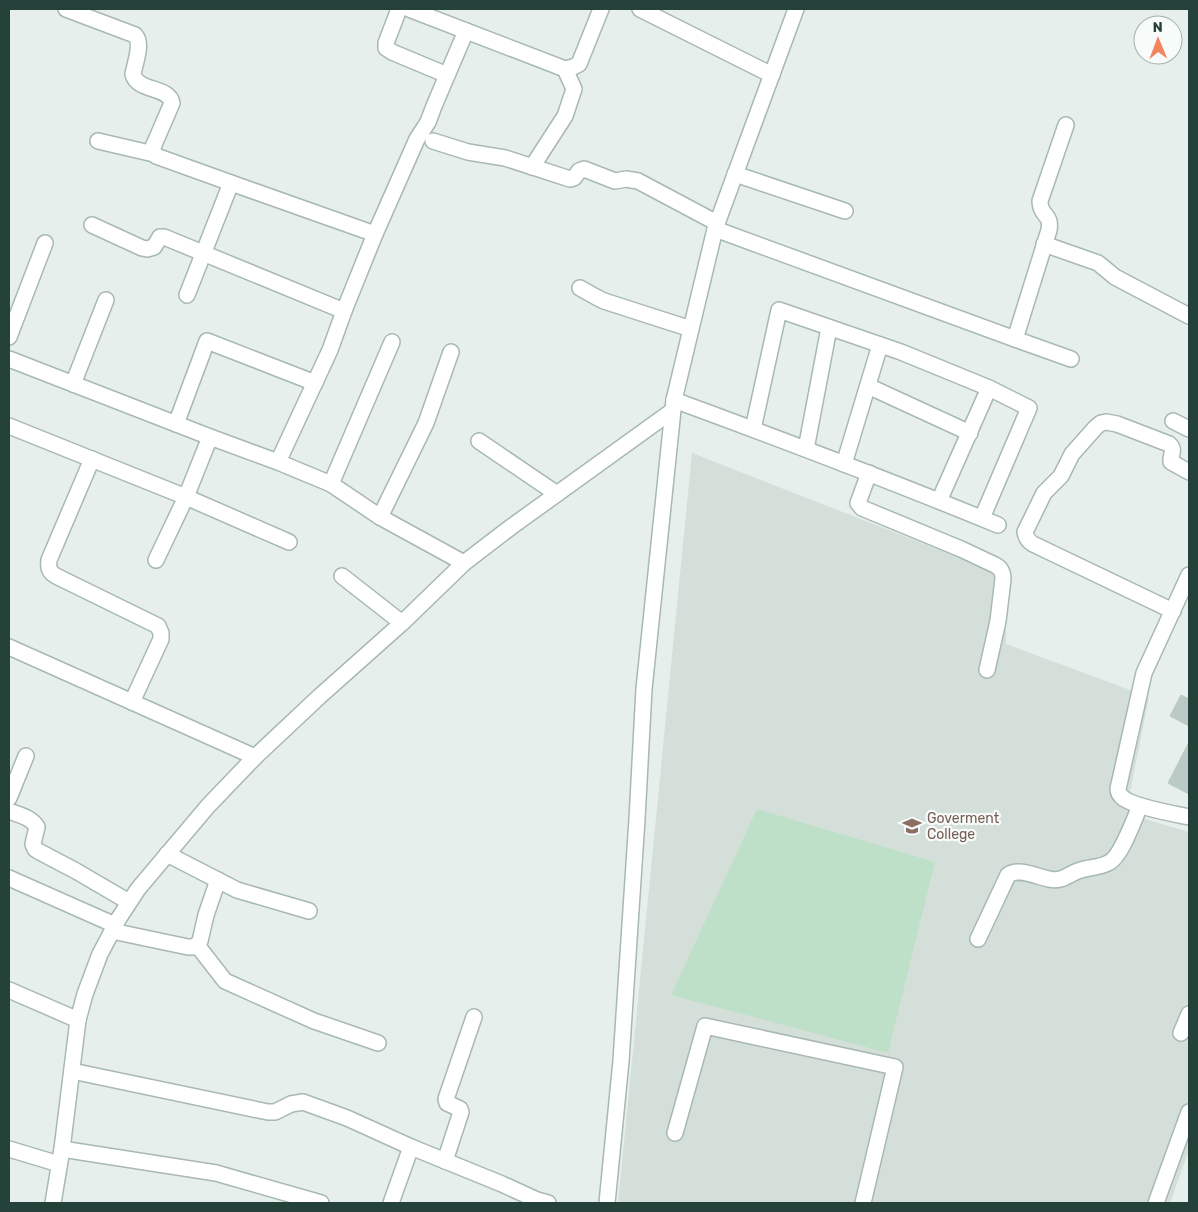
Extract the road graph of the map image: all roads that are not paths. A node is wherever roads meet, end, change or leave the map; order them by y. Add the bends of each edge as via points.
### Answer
1 (66, 9) edge
2 (399, 9) edge
3 (409, 9) edge
4 (601, 9) edge
5 (640, 9) edge
6 (796, 9) edge
7 (466, 31) junction
8 (565, 69) junction
9 (447, 75) junction
10 (772, 75) junction
11 (1066, 125) dead end
12 (98, 141) dead end
13 (433, 141) dead end
14 (154, 154) junction
15 (532, 167) junction
16 (735, 174) junction
17 (232, 183) junction
18 (845, 211) dead end
19 (92, 225) dead end
20 (716, 226) junction
21 (375, 234) junction
22 (45, 243) dead end
23 (1044, 244) junction
24 (203, 254) junction
25 (580, 288) dead end
26 (187, 294) dead end
27 (106, 300) dead end
28 (344, 311) junction
29 (1189, 316) edge
30 (829, 328) junction
31 (691, 329) junction
32 (9, 337) edge
33 (1015, 339) junction
34 (392, 342) dead end
35 (880, 345) junction
36 (451, 352) dead end
37 (9, 359) edge
38 (1072, 359) dead end
39 (315, 383) junction
40 (73, 384) junction
41 (868, 386) junction
42 (989, 388) junction
43 (673, 406) junction
44 (1173, 421) dead end
45 (176, 424) junction
46 (9, 426) edge
47 (753, 429) junction
48 (1189, 429) edge
49 (970, 433) junction
50 (210, 437) junction
51 (479, 441) dead end
52 (806, 449) junction
53 (92, 459) junction
54 (278, 462) junction
55 (844, 464) junction
56 (1189, 472) edge
57 (869, 473) junction
58 (331, 484) junction
59 (557, 494) junction
60 (186, 497) junction
61 (939, 501) junction
62 (380, 517) junction
63 (982, 518) junction
64 (998, 525) dead end
65 (289, 542) dead end
66 (156, 560) dead end
67 (464, 563) junction
68 (1189, 575) edge
69 (342, 576) dead end
70 (1172, 611) junction
71 (402, 623) junction
72 (9, 647) edge
73 (988, 670) dead end
74 (132, 702) junction
75 (26, 756) dead end
76 (255, 757) junction
77 (9, 798) edge
78 (1140, 806) junction
79 (9, 811) edge
80 (1189, 817) edge
81 (167, 854) junction
82 (9, 878) edge
83 (218, 880) junction
84 (129, 902) junction
85 (308, 911) dead end
86 (114, 928) junction
87 (978, 939) dead end
88 (198, 945) junction
89 (9, 990) edge
90 (1189, 1014) edge
91 (474, 1017) dead end
92 (78, 1020) junction
93 (1181, 1033) dead end
94 (378, 1043) dead end
95 (72, 1071) junction
96 (1189, 1112) edge
97 (676, 1133) dead end
98 (411, 1147) junction
99 (9, 1149) edge
100 (60, 1156) junction
101 (445, 1161) junction
102 (292, 1199) edge
103 (53, 1203) edge
104 (321, 1203) edge
105 (391, 1203) edge
106 (548, 1203) edge
107 (607, 1203) edge
108 (863, 1203) edge
109 (1156, 1203) edge

1 - 14 street via 138,37 134,78 172,100
2 - 9 street via 386,48
3 - 7 street
4 - 8 street via 579,64
5 - 10 street
6 - 10 street
7 - 8 street
7 - 9 street
8 - 15 street via 574,89 565,116
9 - 21 street
10 - 16 street
11 - 23 street via 1040,201 1040,209 1050,224
12 - 14 street
13 - 15 street
14 - 17 street
15 - 20 street via 570,179 584,169 615,181 638,181
16 - 18 street
16 - 20 street
17 - 21 street
17 - 24 street
19 - 24 street via 142,248 154,247 160,237
20 - 31 street
20 - 33 street
21 - 28 street
22 - 32 street
23 - 29 street via 1098,264 1115,277
23 - 33 street
24 - 26 street
24 - 28 street
25 - 31 street via 604,301
27 - 40 street
28 - 39 street
30 - 35 street
30 - 47 street via 779,310
30 - 52 street
31 - 43 street
33 - 38 street
34 - 58 street
35 - 41 street
35 - 42 street
36 - 62 street via 426,422
37 - 40 street
39 - 45 street via 207,341
39 - 54 street
40 - 45 street
41 - 49 street
41 - 55 street
42 - 49 street
42 - 63 street via 1029,408
43 - 47 street
43 - 59 street
43 - 107 street via 644,688 621,1061
44 - 48 street
45 - 50 street
46 - 53 street
47 - 52 street
49 - 61 street
50 - 54 street
50 - 60 street
51 - 59 street
52 - 55 street
53 - 60 street
53 - 74 street via 49,560 49,569 56,576 158,626 161,639
54 - 58 street
55 - 57 street
56 - 70 street via 1171,462 1173,451 1169,444 1112,422 1101,423 1072,454 1061,476 1044,493 1025,532 1032,544
57 - 61 street
57 - 73 street via 858,503 862,508 961,549 999,567 1003,573
58 - 62 street
59 - 67 street
60 - 65 street
60 - 66 street
61 - 63 street
62 - 67 street
63 - 64 street
67 - 71 street
68 - 70 street
69 - 71 street
70 - 78 street via 1144,673 1119,784 1122,798
71 - 76 street
72 - 74 street
74 - 76 street
75 - 77 street
76 - 81 street
78 - 80 street
78 - 87 street via 1120,851 1106,865 1052,880 1016,872 1008,875
79 - 84 street via 35,823 35,849
81 - 83 street
81 - 84 street
82 - 86 street
83 - 85 street via 237,890
83 - 88 street
84 - 86 street
86 - 88 street via 188,947
86 - 92 street via 100,954
88 - 94 street via 225,981 314,1021
89 - 92 street
90 - 93 street
91 - 101 street via 446,1099 461,1112
92 - 95 street
95 - 98 street via 268,1112 303,1102
95 - 100 street
96 - 109 street
97 - 108 street via 705,1026 895,1067
98 - 101 street
98 - 105 street
99 - 100 street
100 - 102 street via 216,1174
100 - 103 street
101 - 106 street
102 - 104 street

